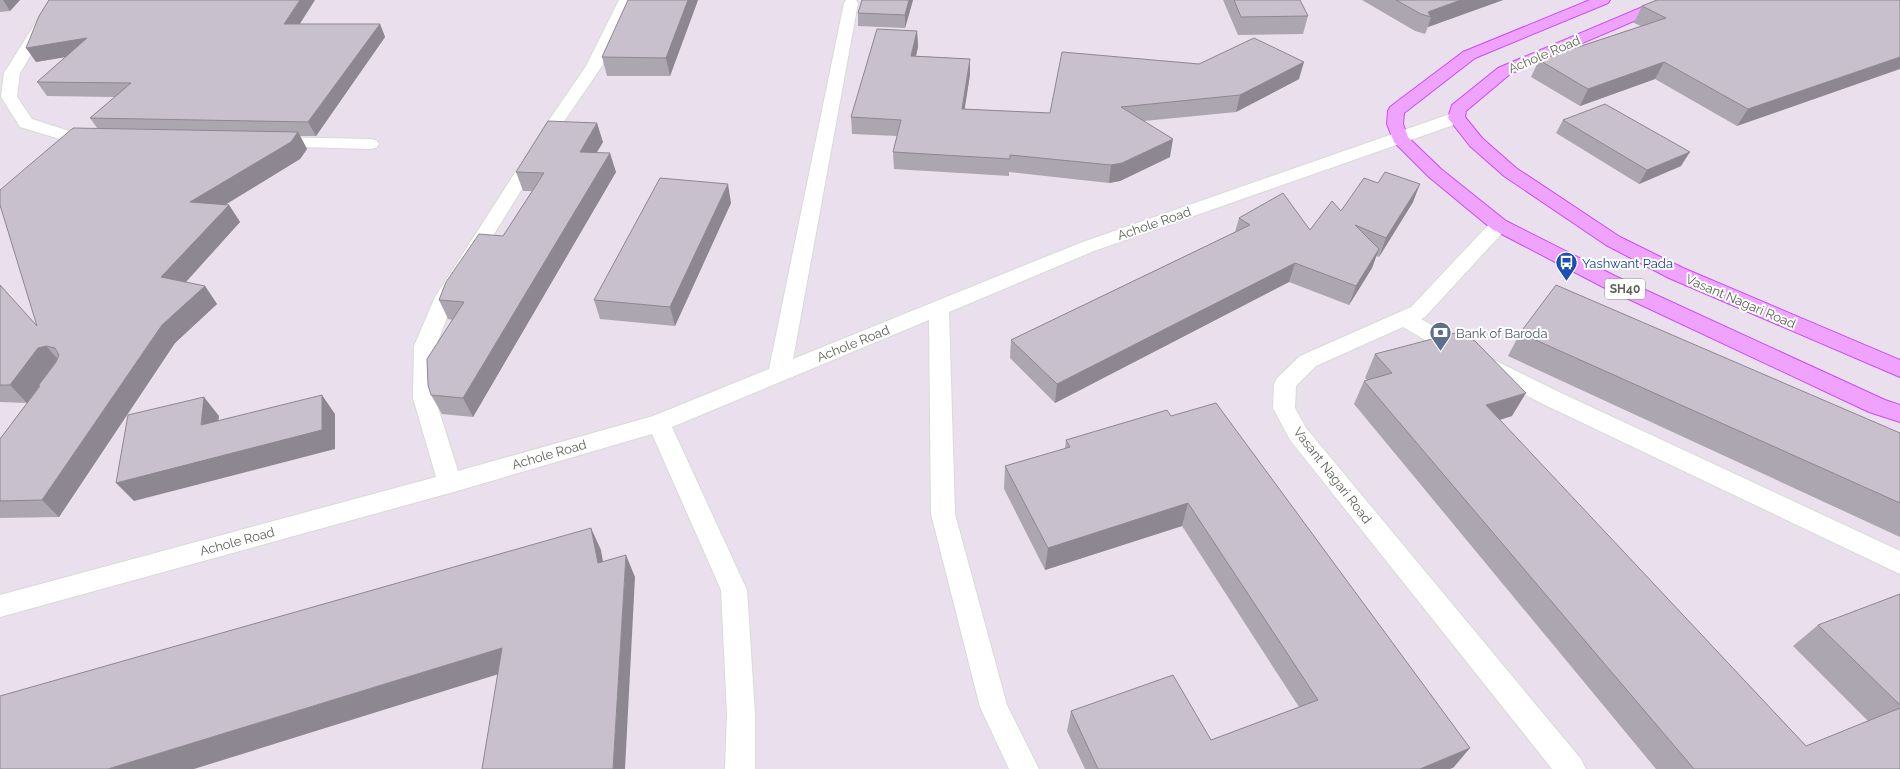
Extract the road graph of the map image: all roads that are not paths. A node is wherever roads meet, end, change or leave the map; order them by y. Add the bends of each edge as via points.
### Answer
1 (57, 0) edge
2 (626, 0) edge
3 (1603, 0) edge
4 (1671, 0) edge
5 (851, 3) dead end
6 (1456, 118) junction
7 (1400, 138) junction
8 (112, 139) edge
9 (260, 142) edge
10 (370, 144) dead end
11 (1499, 225) junction
12 (939, 307) junction
13 (1404, 318) junction
14 (1900, 369) edge
15 (779, 374) junction
16 (1900, 414) edge
17 (659, 423) junction
18 (450, 483) junction
19 (1900, 563) edge
20 (0, 606) edge
21 (740, 769) edge
22 (1024, 769) edge
23 (1571, 769) edge

1 - 8 street via 12,73 9,97 26,123 73,138
2 - 18 street via 594,66 553,126 446,297 426,346 424,398
3 - 7 main road via 1469,55 1396,111 1395,124
4 - 6 main road, Achole Road via 1504,71 1458,109
5 - 15 street
6 - 7 street, Achole Road
6 - 14 main road, Vasant Nagari Road via 1476,142 1510,172 1613,241 1676,273
7 - 11 main road, SH40 via 1435,173
7 - 12 street, Achole Road via 1087,247
9 - 10 street
11 - 13 street, Vasant Nagari Road via 1418,312
11 - 16 main road, SH40 via 1610,282 1877,406
12 - 15 street, Achole Road
12 - 22 street via 943,514 994,707
13 - 19 street via 1472,358 1544,395
13 - 23 street, Vasant Nagari Road via 1308,361 1285,384 1284,408 1298,434
15 - 17 street, Achole Road
17 - 18 street, Achole Road
17 - 21 street via 734,590 741,714
18 - 20 street, Achole Road

